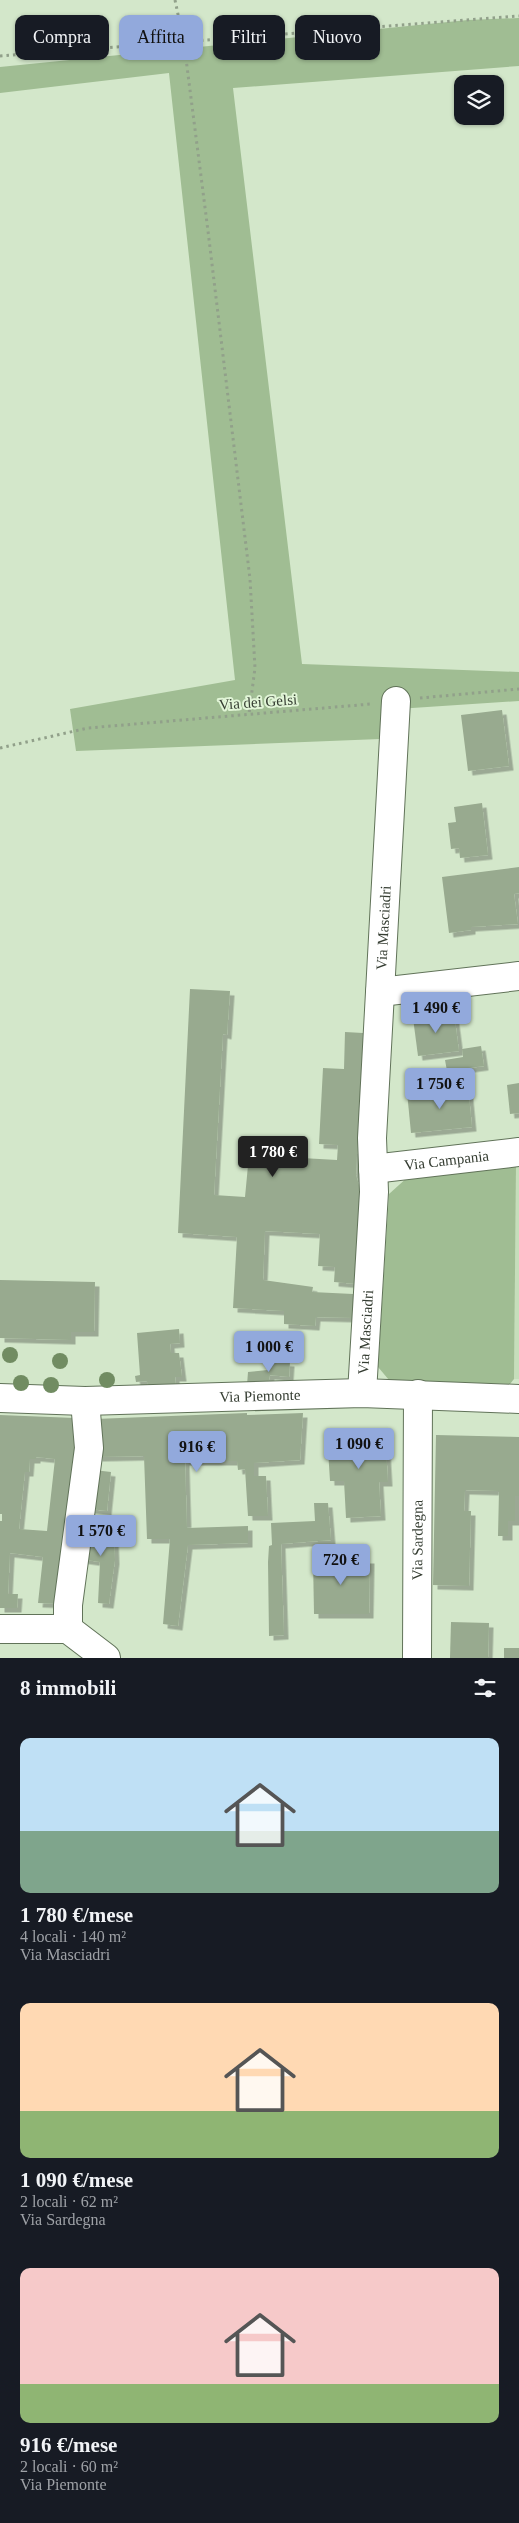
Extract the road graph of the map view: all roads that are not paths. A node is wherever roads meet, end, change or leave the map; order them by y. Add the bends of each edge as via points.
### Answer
1 (396, 701) road end
2 (519, 976) edge
3 (380, 992) junction
4 (519, 1152) edge
5 (373, 1169) junction
6 (362, 1393) junction
7 (418, 1394) junction
8 (0, 1398) edge
9 (519, 1398) edge
10 (85, 1401) junction
11 (68, 1628) junction
12 (0, 1629) edge
13 (106, 1658) edge
14 (418, 1658) edge

1 - 3 street, Via Masciadri
2 - 3 street
3 - 5 street, Via Masciadri
4 - 5 street, Via Campania
5 - 6 street, Via Masciadri
6 - 7 street, Via Piemonte
6 - 10 street, Via Piemonte
7 - 9 street, Via Piemonte
7 - 14 street, Via Sardegna
8 - 10 street, Via Piemonte
10 - 11 street via 89,1448 68,1605
11 - 12 street
11 - 13 street

